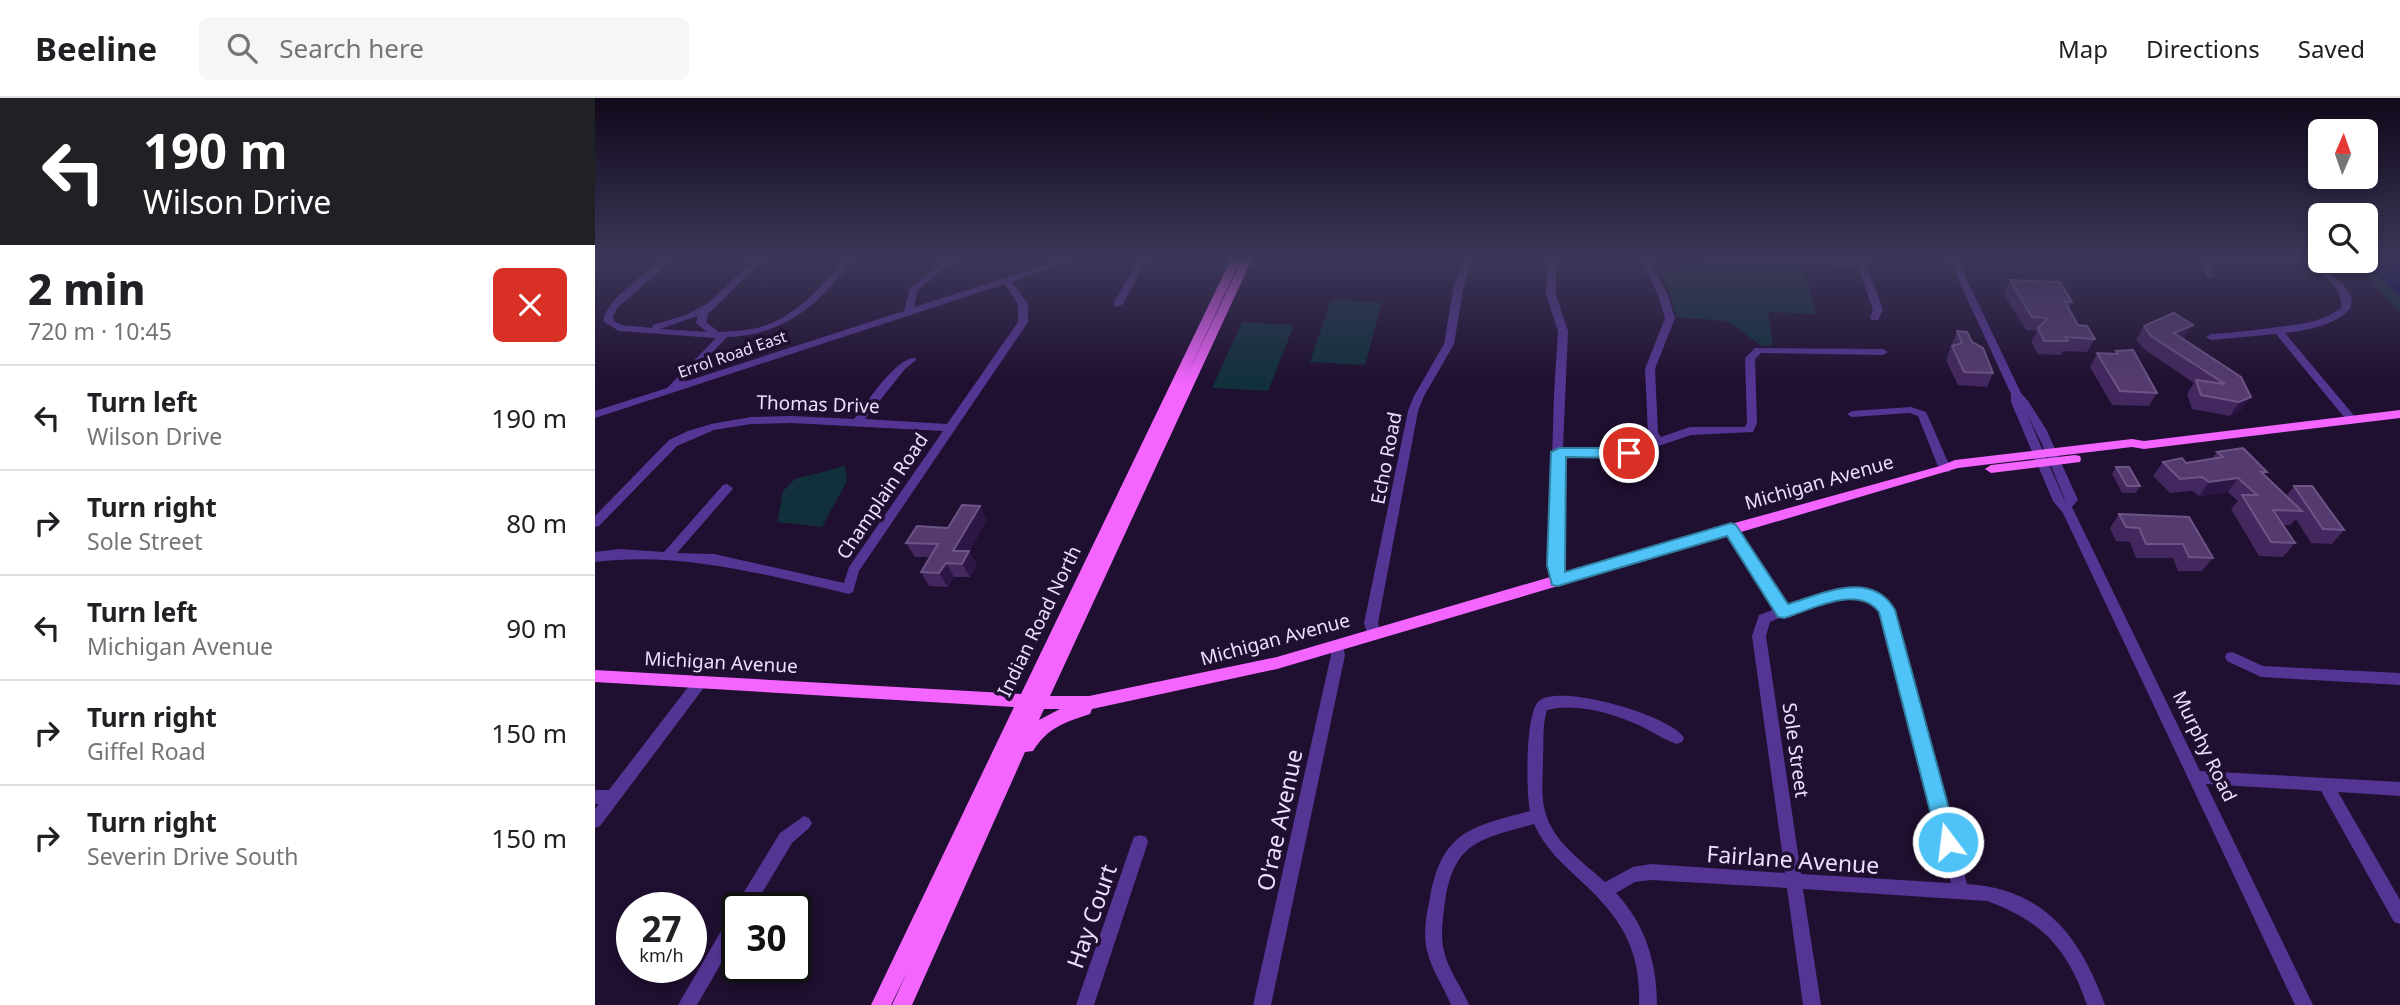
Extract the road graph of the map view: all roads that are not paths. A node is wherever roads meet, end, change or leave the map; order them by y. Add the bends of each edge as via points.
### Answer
1 (620, 299) edge
2 (715, 299) edge
3 (809, 299) edge
4 (911, 299) edge
5 (944, 299) edge
6 (1020, 299) edge
7 (1121, 299) edge
8 (1217, 299) edge
9 (1227, 299) edge
10 (1457, 299) edge
11 (1552, 299) edge
12 (1664, 299) edge
13 (1874, 299) edge
14 (1972, 299) edge
15 (2347, 299) edge
16 (1118, 304) dead end
17 (709, 305) junction
18 (909, 311) junction
19 (1875, 318) dead end
20 (635, 330) junction
21 (2277, 330) junction
22 (725, 334) junction
23 (2211, 337) dead end
24 (1883, 352) dead end
25 (911, 360) dead end
26 (670, 391) junction
27 (1851, 414) dead end
28 (2400, 414) edge
29 (595, 415) edge
30 (2352, 420) junction
31 (857, 422) junction
32 (951, 428) junction
33 (1658, 441) junction
34 (1559, 452) junction
35 (2046, 458) junction
36 (1945, 469) junction
37 (726, 488) dead end
38 (595, 523) edge
39 (1731, 529) junction
40 (667, 556) junction
41 (595, 557) edge
42 (1558, 580) junction
43 (1784, 612) junction
44 (1374, 635) junction
45 (1337, 645) junction
46 (2232, 657) dead end
47 (595, 676) edge
48 (699, 682) junction
49 (2398, 682) edge
50 (1144, 693) junction
51 (1031, 702) junction
52 (1677, 738) dead end
53 (2197, 777) junction
54 (2326, 785) junction
55 (1002, 786) junction
56 (2400, 789) edge
57 (595, 797) edge
58 (613, 797) junction
59 (1539, 816) junction
60 (595, 821) edge
61 (804, 823) dead end
62 (1140, 842) dead end
63 (1793, 882) junction
64 (1603, 891) junction
65 (754, 892) edge
66 (1961, 892) junction
67 (2400, 916) edge
68 (721, 947) edge
69 (687, 1005) edge
70 (881, 1005) edge
71 (902, 1005) edge
72 (1084, 1005) edge
73 (1262, 1005) edge
74 (1460, 1005) edge
75 (1648, 1005) edge
76 (1812, 1005) edge
77 (2096, 1005) edge
78 (2304, 1005) edge

1 - 20 street via 607,319 612,325
2 - 17 street
3 - 22 street via 790,318 757,331
4 - 18 street
5 - 18 street, Errol Road East
6 - 32 street, Champlain Road via 1024,322
7 - 16 street
8 - 51 main road, Indian Road North
9 - 51 main road, Indian Road North
10 - 44 street, Echo Road via 1449,344 1413,411 1371,623
11 - 34 street via 1563,331
12 - 33 street via 1670,318 1649,376 1653,433
13 - 19 street
14 - 35 street, Murphy Road via 2017,394 2016,402
15 - 21 street via 2347,307 2335,320
17 - 20 street via 672,323
17 - 22 street via 701,323
18 - 26 street, Errol Road East
20 - 22 street
21 - 23 street
21 - 30 street
22 - 26 street
24 - 33 street via 1759,349 1749,358 1749,430 1691,431
25 - 31 street
26 - 29 street, Errol Road East
27 - 36 street via 1922,414
28 - 30 main road, Michigan Avenue
30 - 35 main road, Michigan Avenue via 2144,445 2140,450
31 - 32 street, Thomas Drive
31 - 38 street, Thomas Drive via 759,418 687,435 663,452
32 - 40 street, Champlain Road via 853,570 849,589 714,559
33 - 34 street via 1623,454
34 - 42 street
35 - 36 main road, Michigan Avenue via 1961,473
35 - 53 street, Murphy Road via 2059,501 2066,506
36 - 39 main road, Michigan Avenue
37 - 40 street
39 - 42 main road, Michigan Avenue
39 - 43 street
40 - 41 street, Champlain Road
42 - 44 main road, Michigan Avenue
43 - 63 street, Sole Street via 1764,619 1759,636
43 - 66 street via 1848,592 1871,596 1887,610
44 - 45 main road, Michigan Avenue
45 - 50 main road, Michigan Avenue
45 - 73 street, O'rae Avenue
46 - 49 street via 2262,671
47 - 48 main road, Michigan Avenue
48 - 51 main road, Michigan Avenue
48 - 58 street
50 - 51 main road, Michigan Avenue via 1081,704
50 - 55 main road via 1072,711 1049,722 1035,733
51 - 55 main road, Indian Road North
51 - 70 main road, Indian Road North
52 - 59 street via 1610,707 1542,706 1535,765
53 - 54 street
53 - 78 street, Murphy Road
54 - 56 street
54 - 67 street
55 - 71 main road, Indian Road North
57 - 58 street
58 - 60 street
59 - 64 street via 1563,857
59 - 74 street via 1470,837 1443,868 1435,948
61 - 65 street via 786,838
62 - 72 street, Hay Court
63 - 64 street, Fairlane Avenue via 1651,872 1633,875
63 - 66 street, Fairlane Avenue
63 - 76 street, Sole Street
64 - 75 street via 1632,923 1642,946
66 - 77 street, Fairlane Avenue via 1987,893 2024,906 2061,934 2078,960
68 - 69 street

